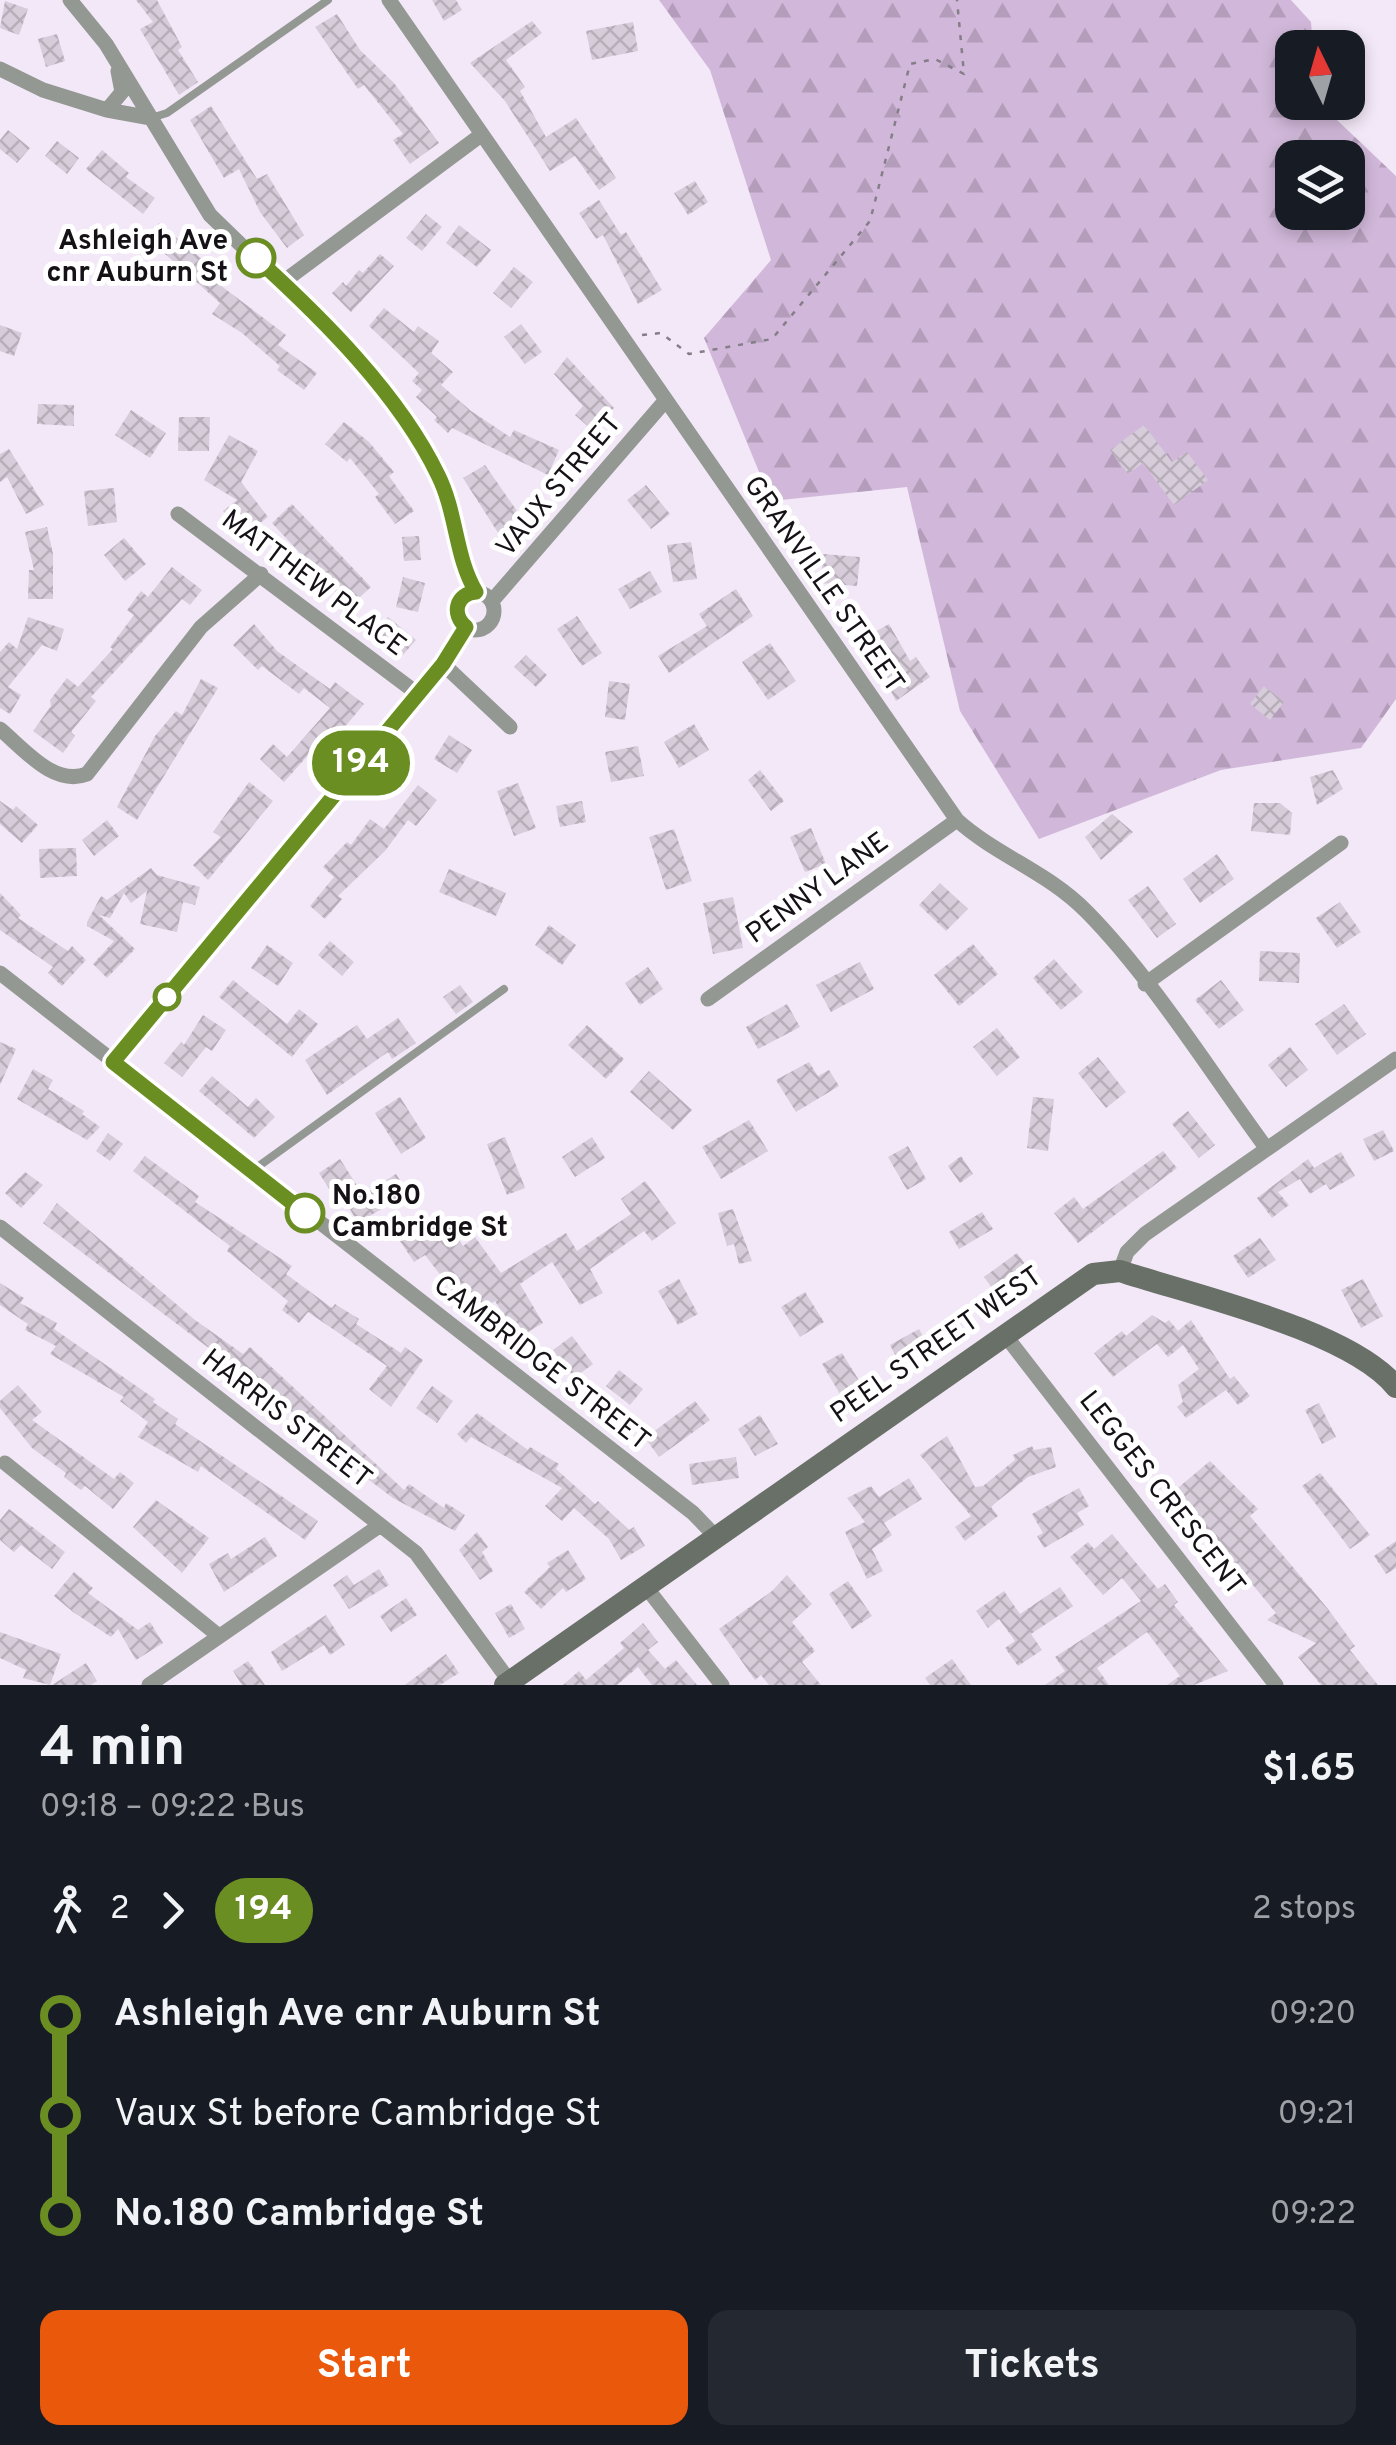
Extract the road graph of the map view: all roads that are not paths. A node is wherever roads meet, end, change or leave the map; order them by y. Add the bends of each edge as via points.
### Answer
1 (70, 0) edge
2 (328, 0) edge
3 (389, 0) edge
4 (106, 44) junction
5 (0, 69) edge
6 (106, 110) junction
7 (151, 118) junction
8 (481, 135) junction
9 (282, 282) junction
10 (665, 402) junction
11 (178, 514) dead end
12 (261, 574) junction
13 (476, 592) junction
14 (492, 601) junction
15 (466, 627) junction
16 (443, 664) junction
17 (418, 694) junction
18 (510, 728) dead end
19 (0, 729) edge
20 (957, 820) junction
21 (1340, 843) dead end
22 (0, 973) edge
23 (1145, 984) junction
24 (504, 989) dead end
25 (708, 999) dead end
26 (1396, 1059) edge
27 (113, 1062) junction
28 (1267, 1148) junction
29 (252, 1171) junction
30 (0, 1227) edge
31 (1120, 1272) junction
32 (1005, 1334) junction
33 (1396, 1386) edge
34 (5, 1463) dead end
35 (379, 1526) junction
36 (717, 1538) junction
37 (646, 1587) junction
38 (220, 1636) junction
39 (508, 1683) edge
40 (149, 1685) edge
41 (722, 1685) edge
42 (1276, 1685) edge

1 - 4 street
2 - 7 lane via 168,113
3 - 8 street, GRANVILLE STREET
4 - 6 street via 122,92
4 - 7 street
5 - 6 street
6 - 7 street
7 - 9 street via 210,214
8 - 9 street
8 - 10 street, GRANVILLE STREET
9 - 13 street via 358,357 436,470
10 - 14 street, VAUX STREET
10 - 20 street, GRANVILLE STREET
11 - 12 street, MATTHEW PLACE
12 - 17 street, MATTHEW PLACE
12 - 19 street via 201,627 88,774 76,779 50,771
13 - 14 street
13 - 15 street via 457,605
14 - 15 street via 489,624
15 - 16 street
16 - 17 street
16 - 18 street
17 - 27 street
20 - 23 street, GRANVILLE STREET via 1088,912
20 - 25 street, PENNY LANE
21 - 23 street
22 - 27 street, CAMBRIDGE STREET
23 - 28 street, GRANVILLE STREET
24 - 29 lane
26 - 28 street
27 - 29 street, CAMBRIDGE STREET
28 - 31 street via 1145,1234 1127,1252
29 - 36 street, CAMBRIDGE STREET via 701,1519
30 - 35 street, HARRIS STREET
31 - 32 street, PEEL STREET WEST via 1084,1278
31 - 33 street via 1337,1346
32 - 36 street, PEEL STREET WEST
32 - 42 street, LEGGES CRESCENT
34 - 38 street
35 - 38 street
35 - 39 street, HARRIS STREET via 441,1582
36 - 37 street, PEEL STREET WEST
37 - 39 street, PEEL STREET WEST
37 - 41 street
38 - 40 street

